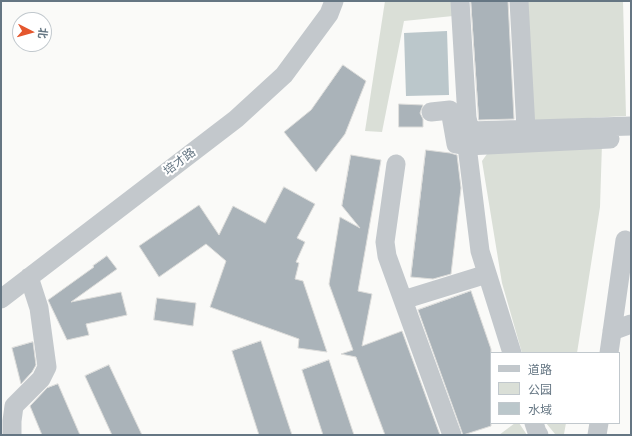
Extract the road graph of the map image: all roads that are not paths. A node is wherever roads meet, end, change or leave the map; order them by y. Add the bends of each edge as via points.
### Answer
1 (334, 1) edge
2 (460, 1) edge
3 (520, 1) edge
4 (431, 112) dead end
5 (631, 126) edge
6 (526, 129) junction
7 (631, 138) edge
8 (467, 146) junction
9 (396, 164) dead end
10 (624, 240) dead end
11 (487, 274) junction
12 (29, 277) junction
13 (1, 299) edge
14 (403, 300) junction
15 (631, 324) edge
16 (612, 331) junction
17 (512, 352) edge
18 (608, 352) edge
19 (534, 424) edge
20 (598, 424) edge
21 (12, 435) edge
22 (452, 435) edge
23 (539, 435) edge
24 (597, 435) edge

1 - 12 street, 培才路 via 329,14 284,75 241,114
2 - 6 street via 470,131
3 - 6 street
4 - 8 street via 450,110 456,144
5 - 6 street
7 - 8 street
8 - 11 street via 480,251
9 - 14 street via 385,242 387,256
10 - 16 street
11 - 14 street
11 - 17 street
12 - 13 street, 培才路
12 - 21 street via 39,308 47,367 41,379 14,406
14 - 22 street
15 - 16 street
16 - 18 street
19 - 23 street
20 - 24 street

